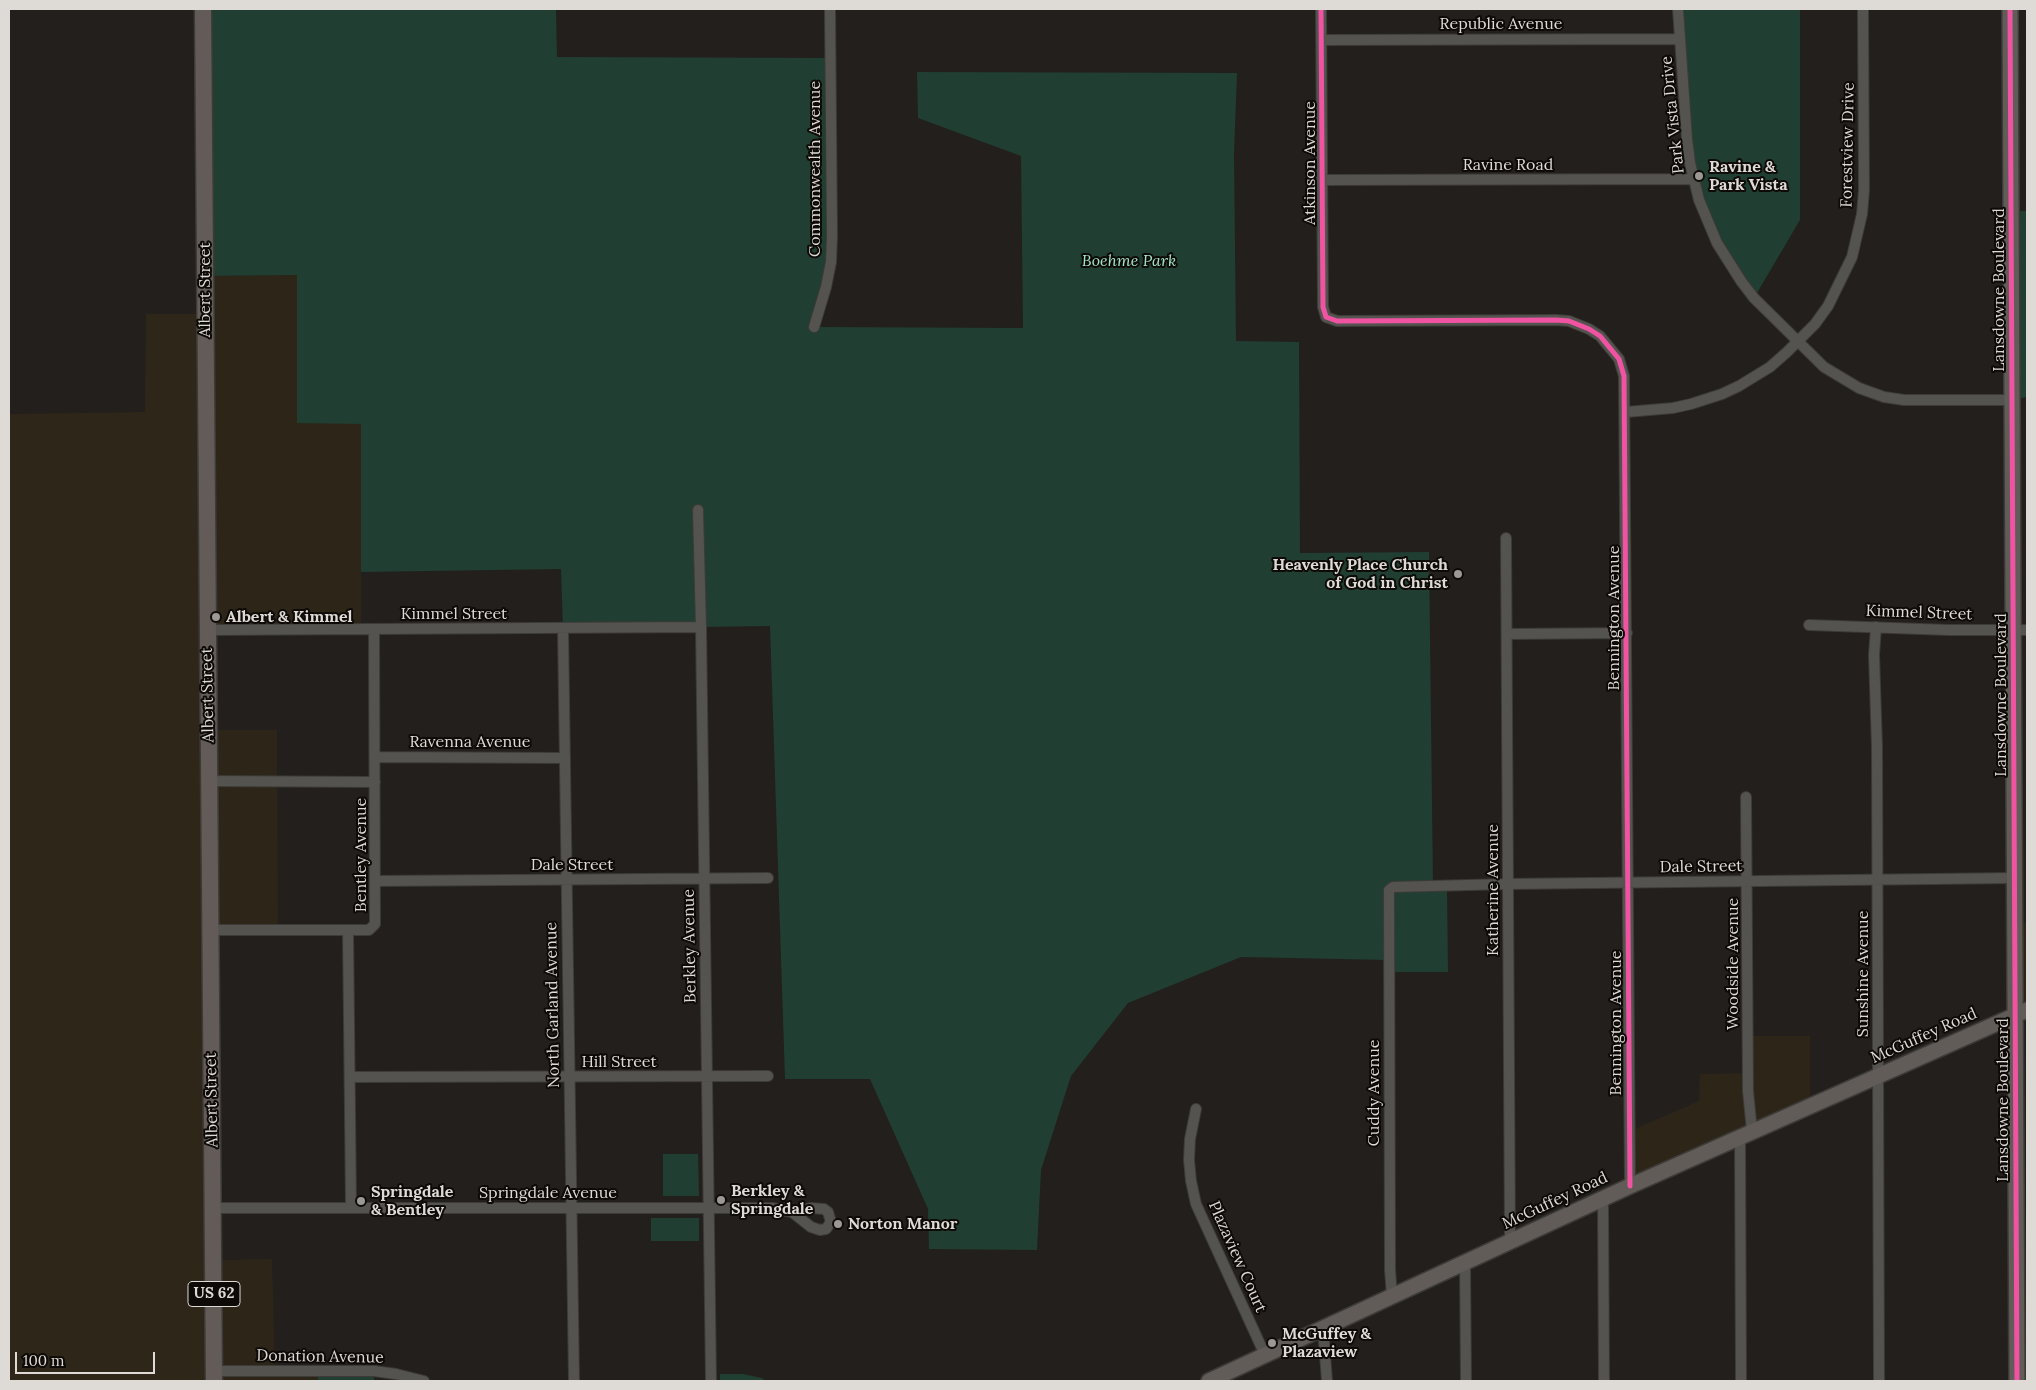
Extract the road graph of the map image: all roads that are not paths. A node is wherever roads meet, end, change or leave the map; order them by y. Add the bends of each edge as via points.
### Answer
1 (203, 9) edge
2 (830, 9) edge
3 (1321, 9) edge
4 (1678, 9) edge
5 (1863, 9) edge
6 (2010, 9) edge
7 (1680, 38) junction
8 (1321, 40) junction
9 (1694, 179) junction
10 (1322, 180) junction
11 (1326, 317) joint
12 (814, 327) dead end
13 (1797, 342) junction
14 (2012, 400) junction
15 (1626, 412) junction
16 (698, 510) dead end
17 (1506, 538) dead end
18 (1809, 625) dead end
19 (701, 627) junction
20 (1876, 627) junction
21 (563, 629) junction
22 (208, 630) junction
23 (374, 630) junction
24 (2020, 630) edge
25 (1627, 633) junction
26 (1507, 634) junction
27 (375, 757) junction
28 (565, 758) junction
29 (209, 781) junction
30 (375, 782) junction
31 (1746, 797) dead end
32 (704, 878) junction
33 (768, 878) dead end
34 (2014, 878) junction
35 (566, 880) junction
36 (1877, 880) junction
37 (376, 881) junction
38 (1748, 882) junction
39 (1628, 883) junction
40 (1508, 884) junction
41 (1389, 890) joint
42 (211, 930) junction
43 (348, 930) junction
44 (2021, 1012) edge
45 (768, 1076) dead end
46 (1878, 1076) junction
47 (350, 1077) junction
48 (569, 1078) junction
49 (707, 1078) junction
50 (1196, 1109) dead end
51 (1746, 1133) junction
52 (1630, 1186) junction
53 (1603, 1198) junction
54 (2022, 1206) edge
55 (351, 1207) junction
56 (213, 1208) junction
57 (570, 1208) junction
58 (709, 1208) junction
59 (792, 1212) dead end
60 (1510, 1242) junction
61 (1466, 1262) junction
62 (1392, 1296) junction
63 (1323, 1328) junction
64 (1265, 1355) junction
65 (214, 1376) edge
66 (424, 1381) edge
67 (574, 1381) edge
68 (711, 1381) edge
69 (1209, 1381) edge
70 (1327, 1381) edge
71 (1466, 1381) edge
72 (1604, 1381) edge
73 (1741, 1381) edge
74 (1879, 1381) edge
75 (2017, 1381) edge

1 - 22 main road, Albert Street / US 62
2 - 12 street, Commonwealth Avenue via 832,244 826,287
3 - 8 street, Atkinson Avenue
4 - 7 street, Park Vista Drive
5 - 13 street, Forestview Drive via 1864,190 1860,223 1852,256 1835,294 1815,324
6 - 14 street, Lansdowne Boulevard
7 - 8 street, Republic Avenue
7 - 9 street, Park Vista Drive via 1687,139
8 - 10 street, Atkinson Avenue
9 - 10 street, Ravine Road
9 - 13 street, Park Vista Drive via 1707,222 1728,262 1754,298
10 - 11 street, Atkinson Avenue via 1323,307
11 - 15 street, Bennington Avenue via 1337,321 1556,320 1582,325 1600,336 1619,359 1624,376
13 - 14 street, Park Vista Drive via 1835,375 1884,397 1904,400
13 - 15 street, Forestview Drive via 1770,367 1722,394 1673,408
14 - 24 street, Lansdowne Boulevard
15 - 25 street, Bennington Avenue
16 - 19 street, Berkley Avenue
17 - 26 street, Katherine Avenue
18 - 20 street, Kimmel Street
19 - 21 street, Kimmel Street
19 - 32 street, Berkley Avenue
20 - 24 street, Kimmel Street
20 - 36 street, Sunshine Avenue
21 - 23 street, Kimmel Street
21 - 28 street, North Garland Avenue
22 - 23 street, Kimmel Street
22 - 29 main road, Albert Street / US 62
23 - 27 street, Bentley Avenue
24 - 34 street, Lansdowne Boulevard
25 - 26 street
25 - 39 street, Bennington Avenue
26 - 40 street, Katherine Avenue
27 - 28 street, Ravenna Avenue
27 - 30 street, Bentley Avenue
28 - 35 street, North Garland Avenue
29 - 30 street
29 - 42 main road, Albert Street / US 62
30 - 37 street, Bentley Avenue
31 - 38 street, Woodside Avenue
32 - 33 street, Dale Street
32 - 35 street, Dale Street
32 - 49 street, Berkley Avenue
34 - 36 street, Dale Street
34 - 44 street, Lansdowne Boulevard
35 - 37 street, Dale Street
35 - 48 street, North Garland Avenue
36 - 38 street, Dale Street
36 - 46 street, Sunshine Avenue
37 - 43 street, Bentley Avenue via 375,924 369,930
38 - 39 street, Dale Street
38 - 51 street, Woodside Avenue
39 - 40 street, Dale Street
39 - 52 street, Bennington Avenue
40 - 41 street, Dale Street via 1393,887
40 - 60 street, Katherine Avenue
41 - 62 street, Cuddy Avenue
42 - 43 street
42 - 56 main road, Albert Street / US 62
43 - 47 street, Bentley Avenue
44 - 46 street, McGuffey Road
44 - 54 street, Lansdowne Boulevard
45 - 49 street, Hill Street
46 - 51 street, McGuffey Road
46 - 74 street, Sunshine Avenue
47 - 48 street, Hill Street
47 - 55 street, Bentley Avenue
48 - 49 street, Hill Street
48 - 57 street, North Garland Avenue
49 - 58 street, Berkley Avenue
50 - 64 street, Plazaview Court via 1189,1160 1196,1204
51 - 52 street, McGuffey Road
51 - 73 street, Woodside Avenue
52 - 53 street, McGuffey Road
53 - 60 street, McGuffey Road
53 - 72 street
54 - 75 street, Lansdowne Boulevard
55 - 56 street, Springdale Avenue
55 - 57 street, Springdale Avenue
56 - 65 main road, Albert Street / US 62
57 - 58 street, Springdale Avenue
57 - 67 street, North Garland Avenue
58 - 59 street, Springdale Avenue via 772,1208
58 - 68 street, Berkley Avenue
60 - 61 street, McGuffey Road
61 - 62 street, McGuffey Road
61 - 71 street
62 - 63 street, McGuffey Road
63 - 64 street, McGuffey Road
63 - 70 street
64 - 69 street, McGuffey Road
65 - 66 street, Donation Avenue via 374,1371

